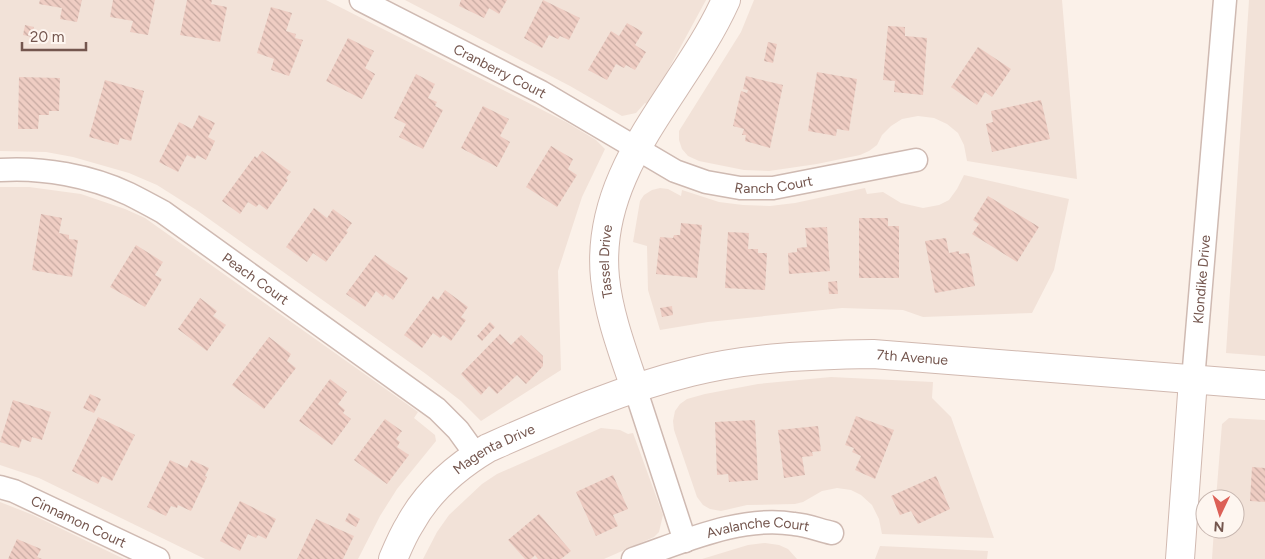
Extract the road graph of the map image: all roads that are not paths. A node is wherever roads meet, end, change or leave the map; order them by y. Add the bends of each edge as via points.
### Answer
1 (361, 0) edge
2 (726, 0) edge
3 (1225, 0) edge
4 (636, 149) junction
5 (916, 160) dead end
6 (0, 170) edge
7 (1193, 380) junction
8 (1265, 385) edge
9 (635, 388) junction
10 (476, 455) junction
11 (0, 486) edge
12 (832, 533) dead end
13 (685, 541) junction
14 (158, 559) edge
15 (393, 559) edge
16 (634, 559) edge
17 (1180, 559) edge

1 - 4 street, Cranberry Court via 541,92
2 - 4 main road, Tassel Drive via 714,27
3 - 7 street, Klondike Drive
4 - 5 street, Ranch Court via 675,171 706,182 740,188 773,188
4 - 9 main road, Tassel Drive via 622,175 611,208 605,276 610,311
6 - 10 street, Peach Court via 52,172 90,180 163,212 437,409
7 - 8 main road, 7th Avenue
7 - 9 main road, 7th Avenue via 873,354 810,355 738,363
7 - 17 main road, Klondike Drive
9 - 10 main road, Magenta Drive via 585,406
9 - 13 street, Tassel Drive
10 - 15 main road, Magenta Drive via 451,473 429,496 410,522
11 - 14 street, Cinnamon Court
12 - 13 street, Avalanche Court via 794,524 765,522 736,526
13 - 16 street, Avalanche Court

